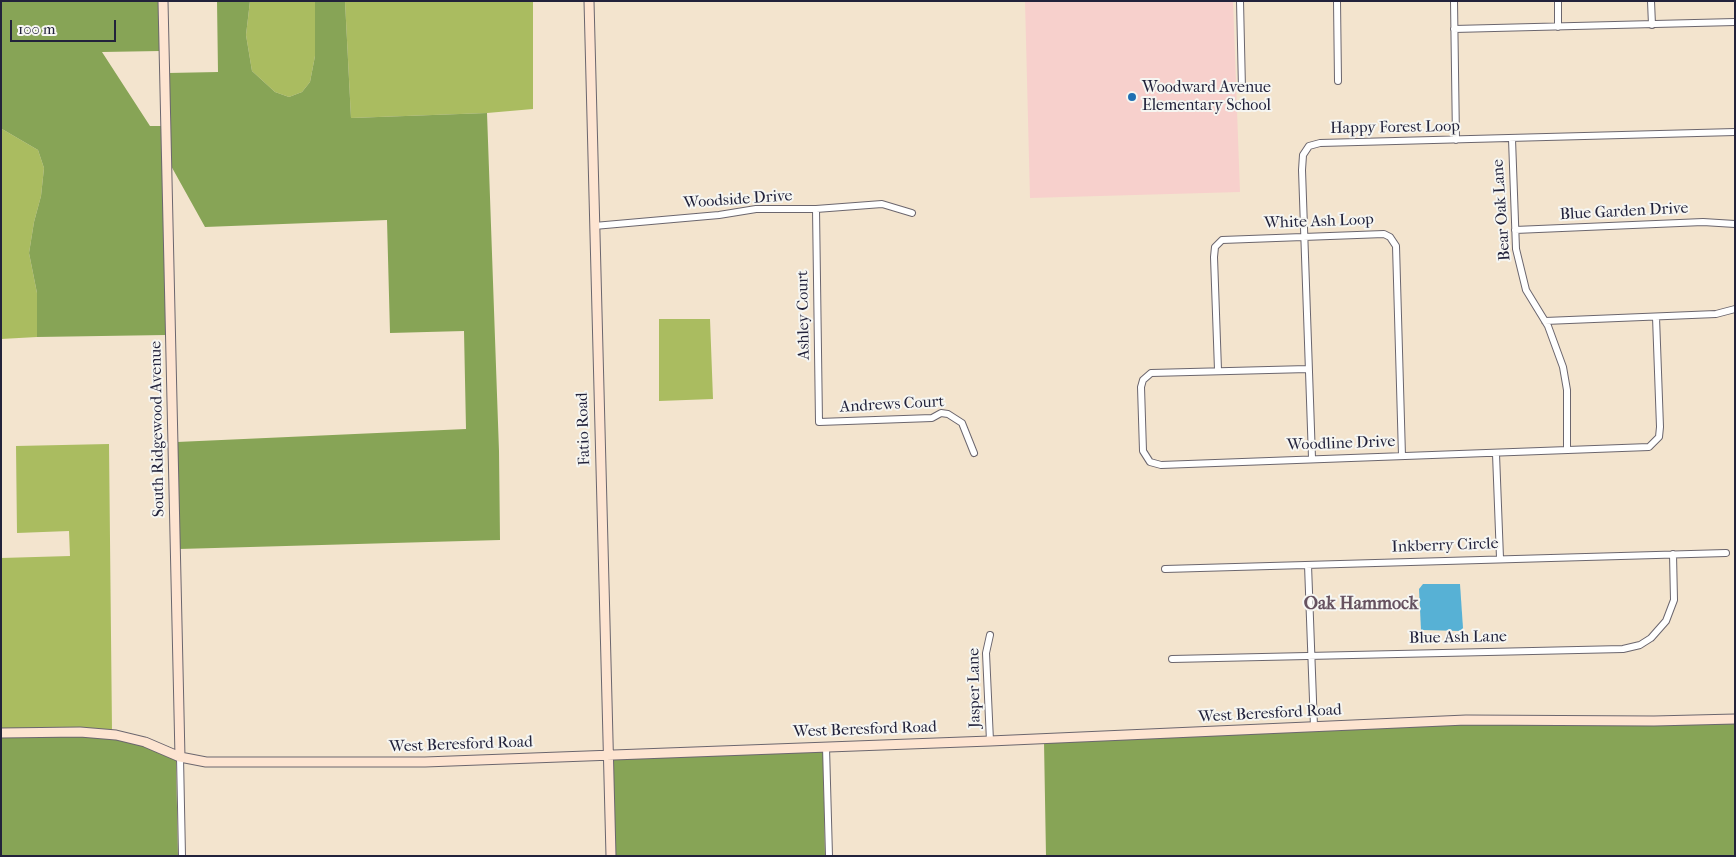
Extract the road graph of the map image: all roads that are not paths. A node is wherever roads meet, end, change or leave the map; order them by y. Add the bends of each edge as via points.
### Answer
1 (163, 1) edge
2 (589, 1) edge
3 (1240, 1) edge
4 (1337, 1) edge
5 (1454, 1) edge
6 (1558, 1) edge
7 (1651, 1) edge
8 (1735, 22) edge
9 (1652, 25) junction
10 (1558, 27) junction
11 (1454, 29) junction
12 (1338, 81) dead end
13 (1242, 89) dead end
14 (1735, 132) edge
15 (1512, 139) junction
16 (1456, 140) junction
17 (816, 209) junction
18 (912, 213) dead end
19 (1735, 224) edge
20 (594, 226) junction
21 (1515, 230) junction
22 (1305, 237) junction
23 (1735, 309) edge
24 (1656, 317) junction
25 (1545, 321) junction
26 (1308, 369) junction
27 (1218, 370) junction
28 (819, 422) joint
29 (1567, 449) junction
30 (974, 452) dead end
31 (1496, 454) junction
32 (1402, 456) junction
33 (1312, 458) junction
34 (1726, 553) dead end
35 (1673, 554) junction
36 (1500, 558) junction
37 (1308, 565) junction
38 (1165, 569) dead end
39 (990, 635) dead end
40 (1311, 656) junction
41 (1172, 659) dead end
42 (1735, 719) edge
43 (1314, 727) junction
44 (1, 732) edge
45 (990, 741) junction
46 (826, 747) junction
47 (609, 755) junction
48 (180, 757) junction
49 (182, 856) edge
50 (611, 856) edge
51 (829, 856) edge

1 - 48 street, South Ridgewood Avenue
2 - 20 street, Fatio Road
3 - 13 street
4 - 12 street
5 - 11 street
6 - 10 street
7 - 9 street
8 - 9 street
9 - 10 street
10 - 11 street
11 - 16 street
14 - 15 street, Happy Forest Loop
15 - 16 street, Happy Forest Loop
15 - 21 street, Bear Oak Lane
16 - 22 street, Happy Forest Loop via 1320,143 1309,146 1303,155 1302,170
17 - 18 street, Woodside Drive via 882,204
17 - 20 street, Woodside Drive via 756,209
17 - 28 street, Ashley Court
19 - 21 street, Blue Garden Drive via 1703,222
20 - 47 street, Fatio Road
21 - 25 street, Bear Oak Lane via 1526,290
22 - 26 street, Happy Forest Loop
22 - 27 street, White Ash Loop via 1227,239 1215,246
22 - 32 street, White Ash Loop via 1384,234 1396,246
23 - 24 street via 1716,314
24 - 25 street
24 - 29 street, Woodline Drive via 1659,437 1649,447
25 - 29 street, Bear Oak Lane via 1564,368
26 - 27 street, Woodline Drive
26 - 33 street, Happy Forest Loop
27 - 33 street, Woodline Drive via 1151,373 1143,380 1140,387 1143,451 1150,462 1161,465
28 - 30 street, Andrews Court via 932,418 941,413 948,414 962,424
29 - 31 street, Woodline Drive
31 - 32 street, Woodline Drive
31 - 36 street
32 - 33 street, Woodline Drive
34 - 35 street, Inkberry Circle
35 - 36 street, Inkberry Circle
35 - 40 street, Blue Ash Lane via 1671,610 1659,630 1640,645 1623,649
36 - 37 street, Inkberry Circle
37 - 38 street, Inkberry Circle
37 - 40 street
39 - 45 street, Jasper Lane via 986,653
40 - 41 street, Blue Ash Lane
40 - 43 street
42 - 43 street, West Beresford Road via 1466,720
43 - 45 street, West Beresford Road
44 - 48 street, West Beresford Road via 116,735 145,742
45 - 46 street, West Beresford Road
46 - 47 street, West Beresford Road
46 - 51 street
47 - 48 street, West Beresford Road via 425,762 254,763 206,762
47 - 50 street, Fatio Road
48 - 49 street, South Ridgewood Avenue

